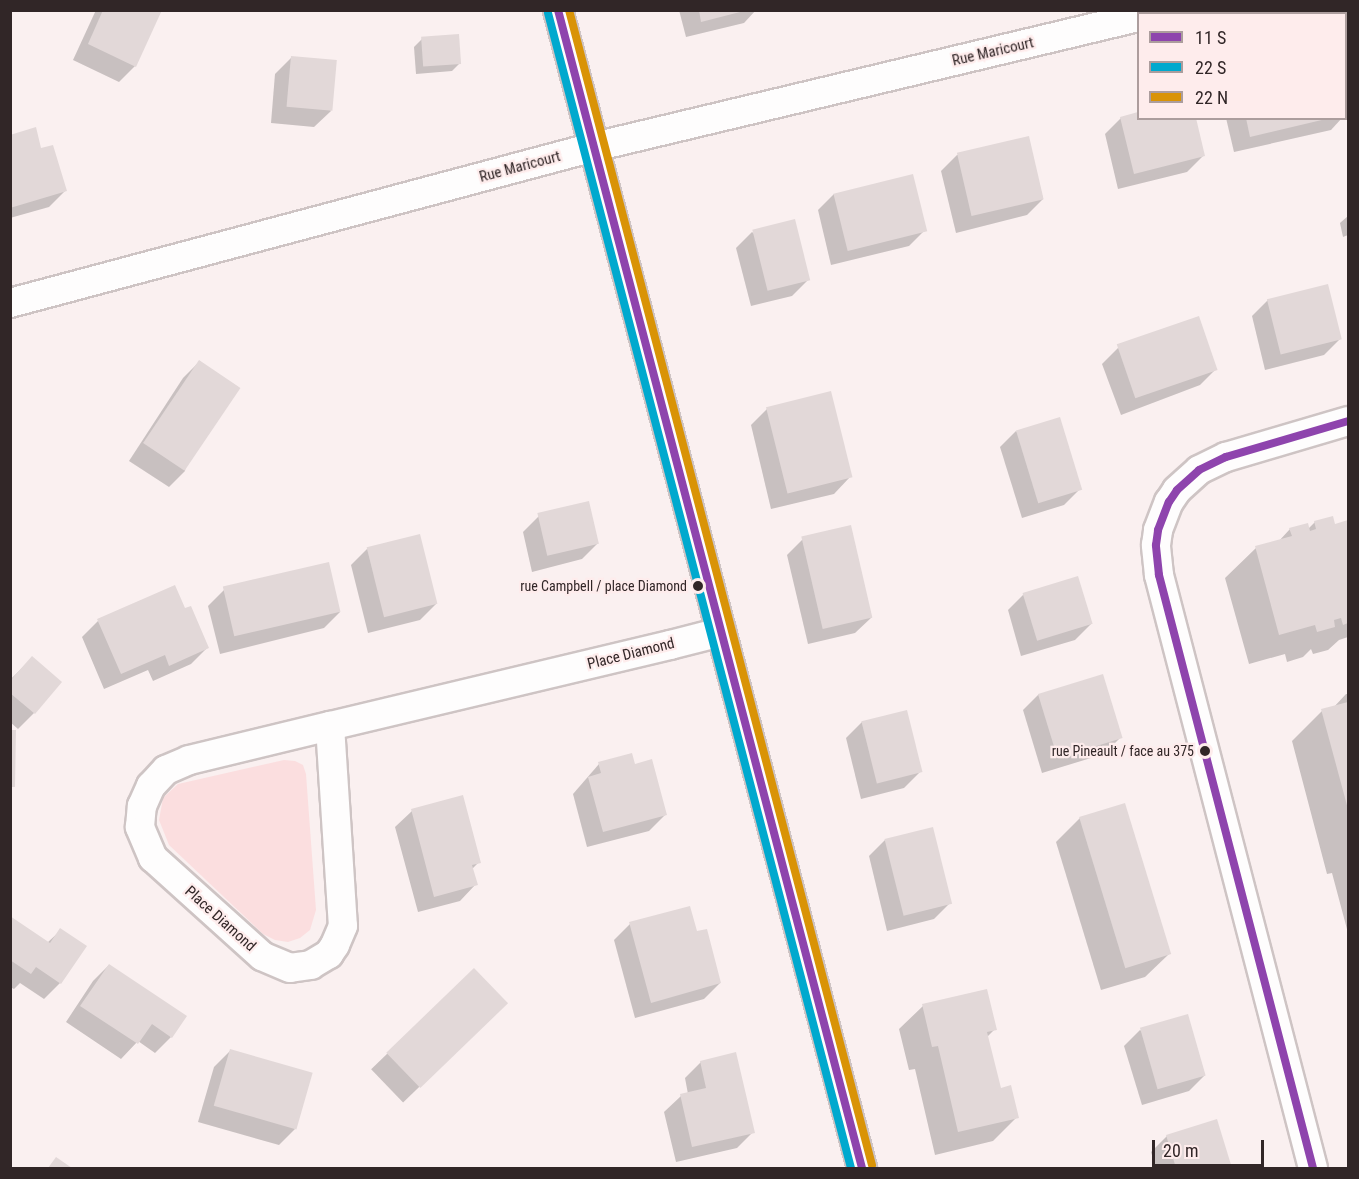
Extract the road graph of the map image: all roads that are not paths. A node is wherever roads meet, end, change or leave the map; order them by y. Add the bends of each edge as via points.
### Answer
1 (558, 10) edge
2 (1137, 17) edge
3 (594, 147) junction
4 (10, 303) edge
5 (1348, 422) edge
6 (721, 632) junction
7 (330, 726) junction
8 (862, 1168) edge
9 (1313, 1168) edge

1 - 3 street
2 - 3 street, Rue Maricourt
3 - 4 street, Rue Maricourt
3 - 6 street
5 - 9 street via 1226,457 1199,470 1169,502 1156,545 1159,575
6 - 7 street, Place Diamond
6 - 8 street
7 - 7 street, Place Diamond via 176,765 151,786 142,806 140,827 153,858 262,956 290,968 311,965 328,954 342,926

